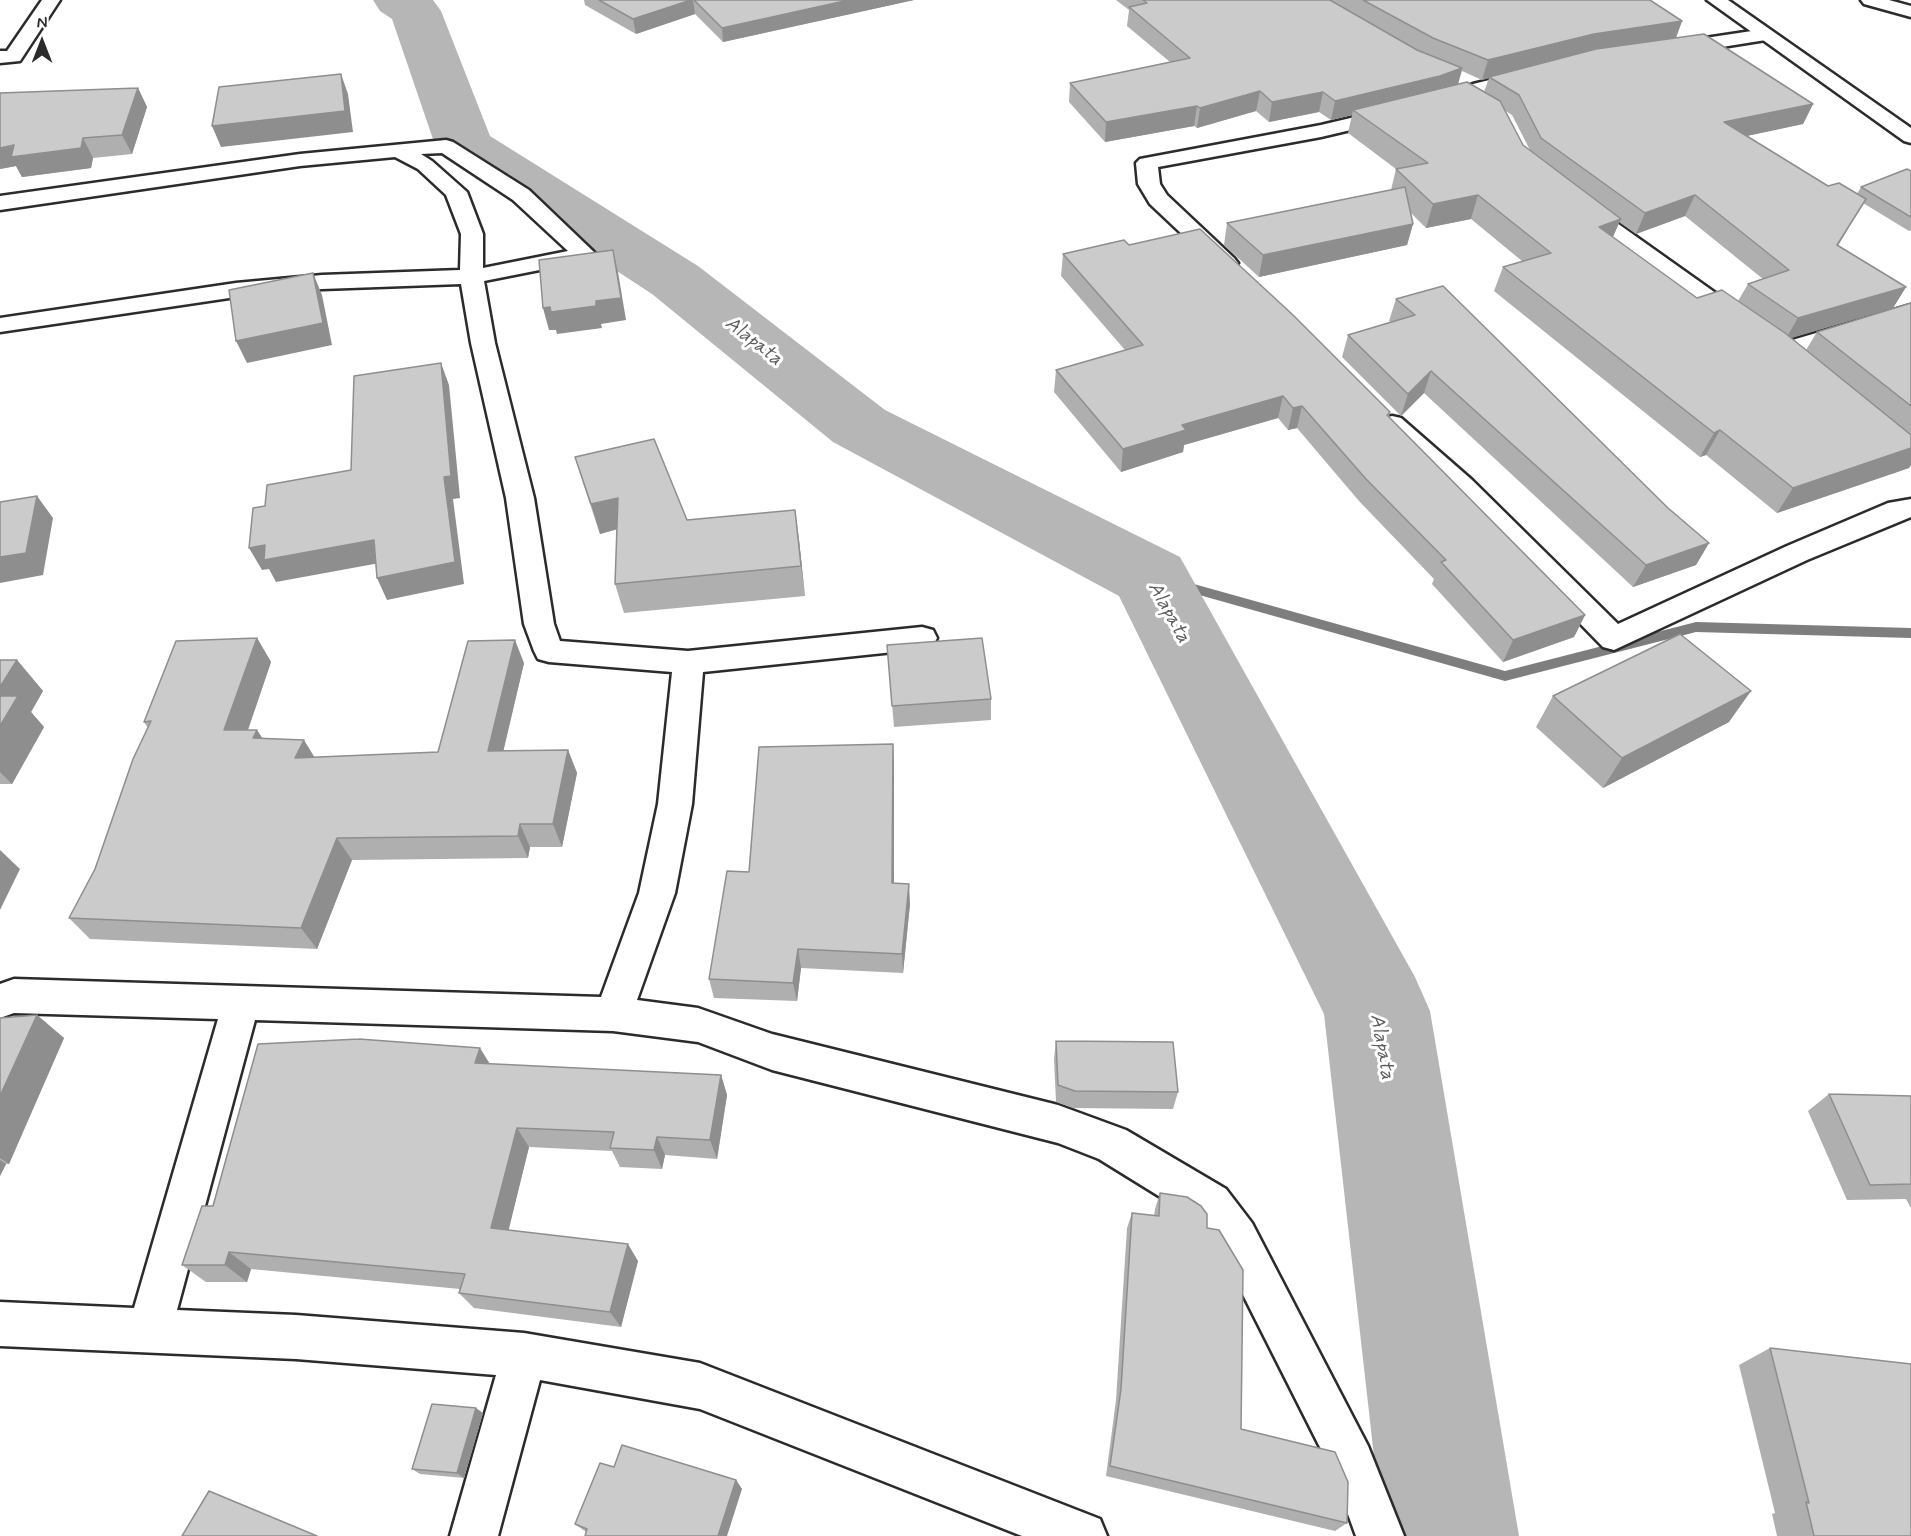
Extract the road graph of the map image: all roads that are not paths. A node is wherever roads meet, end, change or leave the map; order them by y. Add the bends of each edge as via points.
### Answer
1 (51, 0) edge
2 (1716, 0) edge
3 (1870, 0) edge
4 (1911, 12) edge
5 (1765, 35) junction
6 (1654, 52) edge
7 (0, 57) edge
8 (1547, 71) edge
9 (1911, 137) edge
10 (398, 150) junction
11 (1558, 191) edge
12 (0, 203) edge
13 (471, 277) junction
14 (1242, 278) edge
15 (1911, 312) edge
16 (0, 325) edge
17 (1378, 410) edge
18 (1911, 508) edge
19 (922, 638) dead end
20 (688, 662) junction
21 (0, 1001) edge
22 (240, 1003) junction
23 (613, 1014) junction
24 (0, 1324) edge
25 (149, 1331) junction
26 (524, 1355) junction
27 (474, 1536) edge
28 (1083, 1536) edge
29 (1380, 1536) edge

1 - 7 street via 13,57
2 - 5 street
3 - 4 street
5 - 6 street
5 - 9 street
8 - 14 street via 1321,131 1147,163 1149,184 1158,199
10 - 12 street via 300,160
10 - 13 street via 425,165 456,192 472,234
10 - 13 street via 446,146 520,195 585,254
11 - 15 street via 1789,358
13 - 16 street via 322,282 236,290
13 - 20 street via 520,498 539,624 549,651
17 - 18 street via 1462,486 1614,639 1797,553
19 - 20 street
20 - 23 street via 675,804 659,882
21 - 22 street via 14,996
22 - 23 street
22 - 25 street
23 - 29 street via 698,1025 772,1052 1058,1124 1112,1144 1211,1204 1237,1238 1352,1462
24 - 25 street
25 - 26 street via 296,1336
26 - 27 street
26 - 28 street via 700,1386

